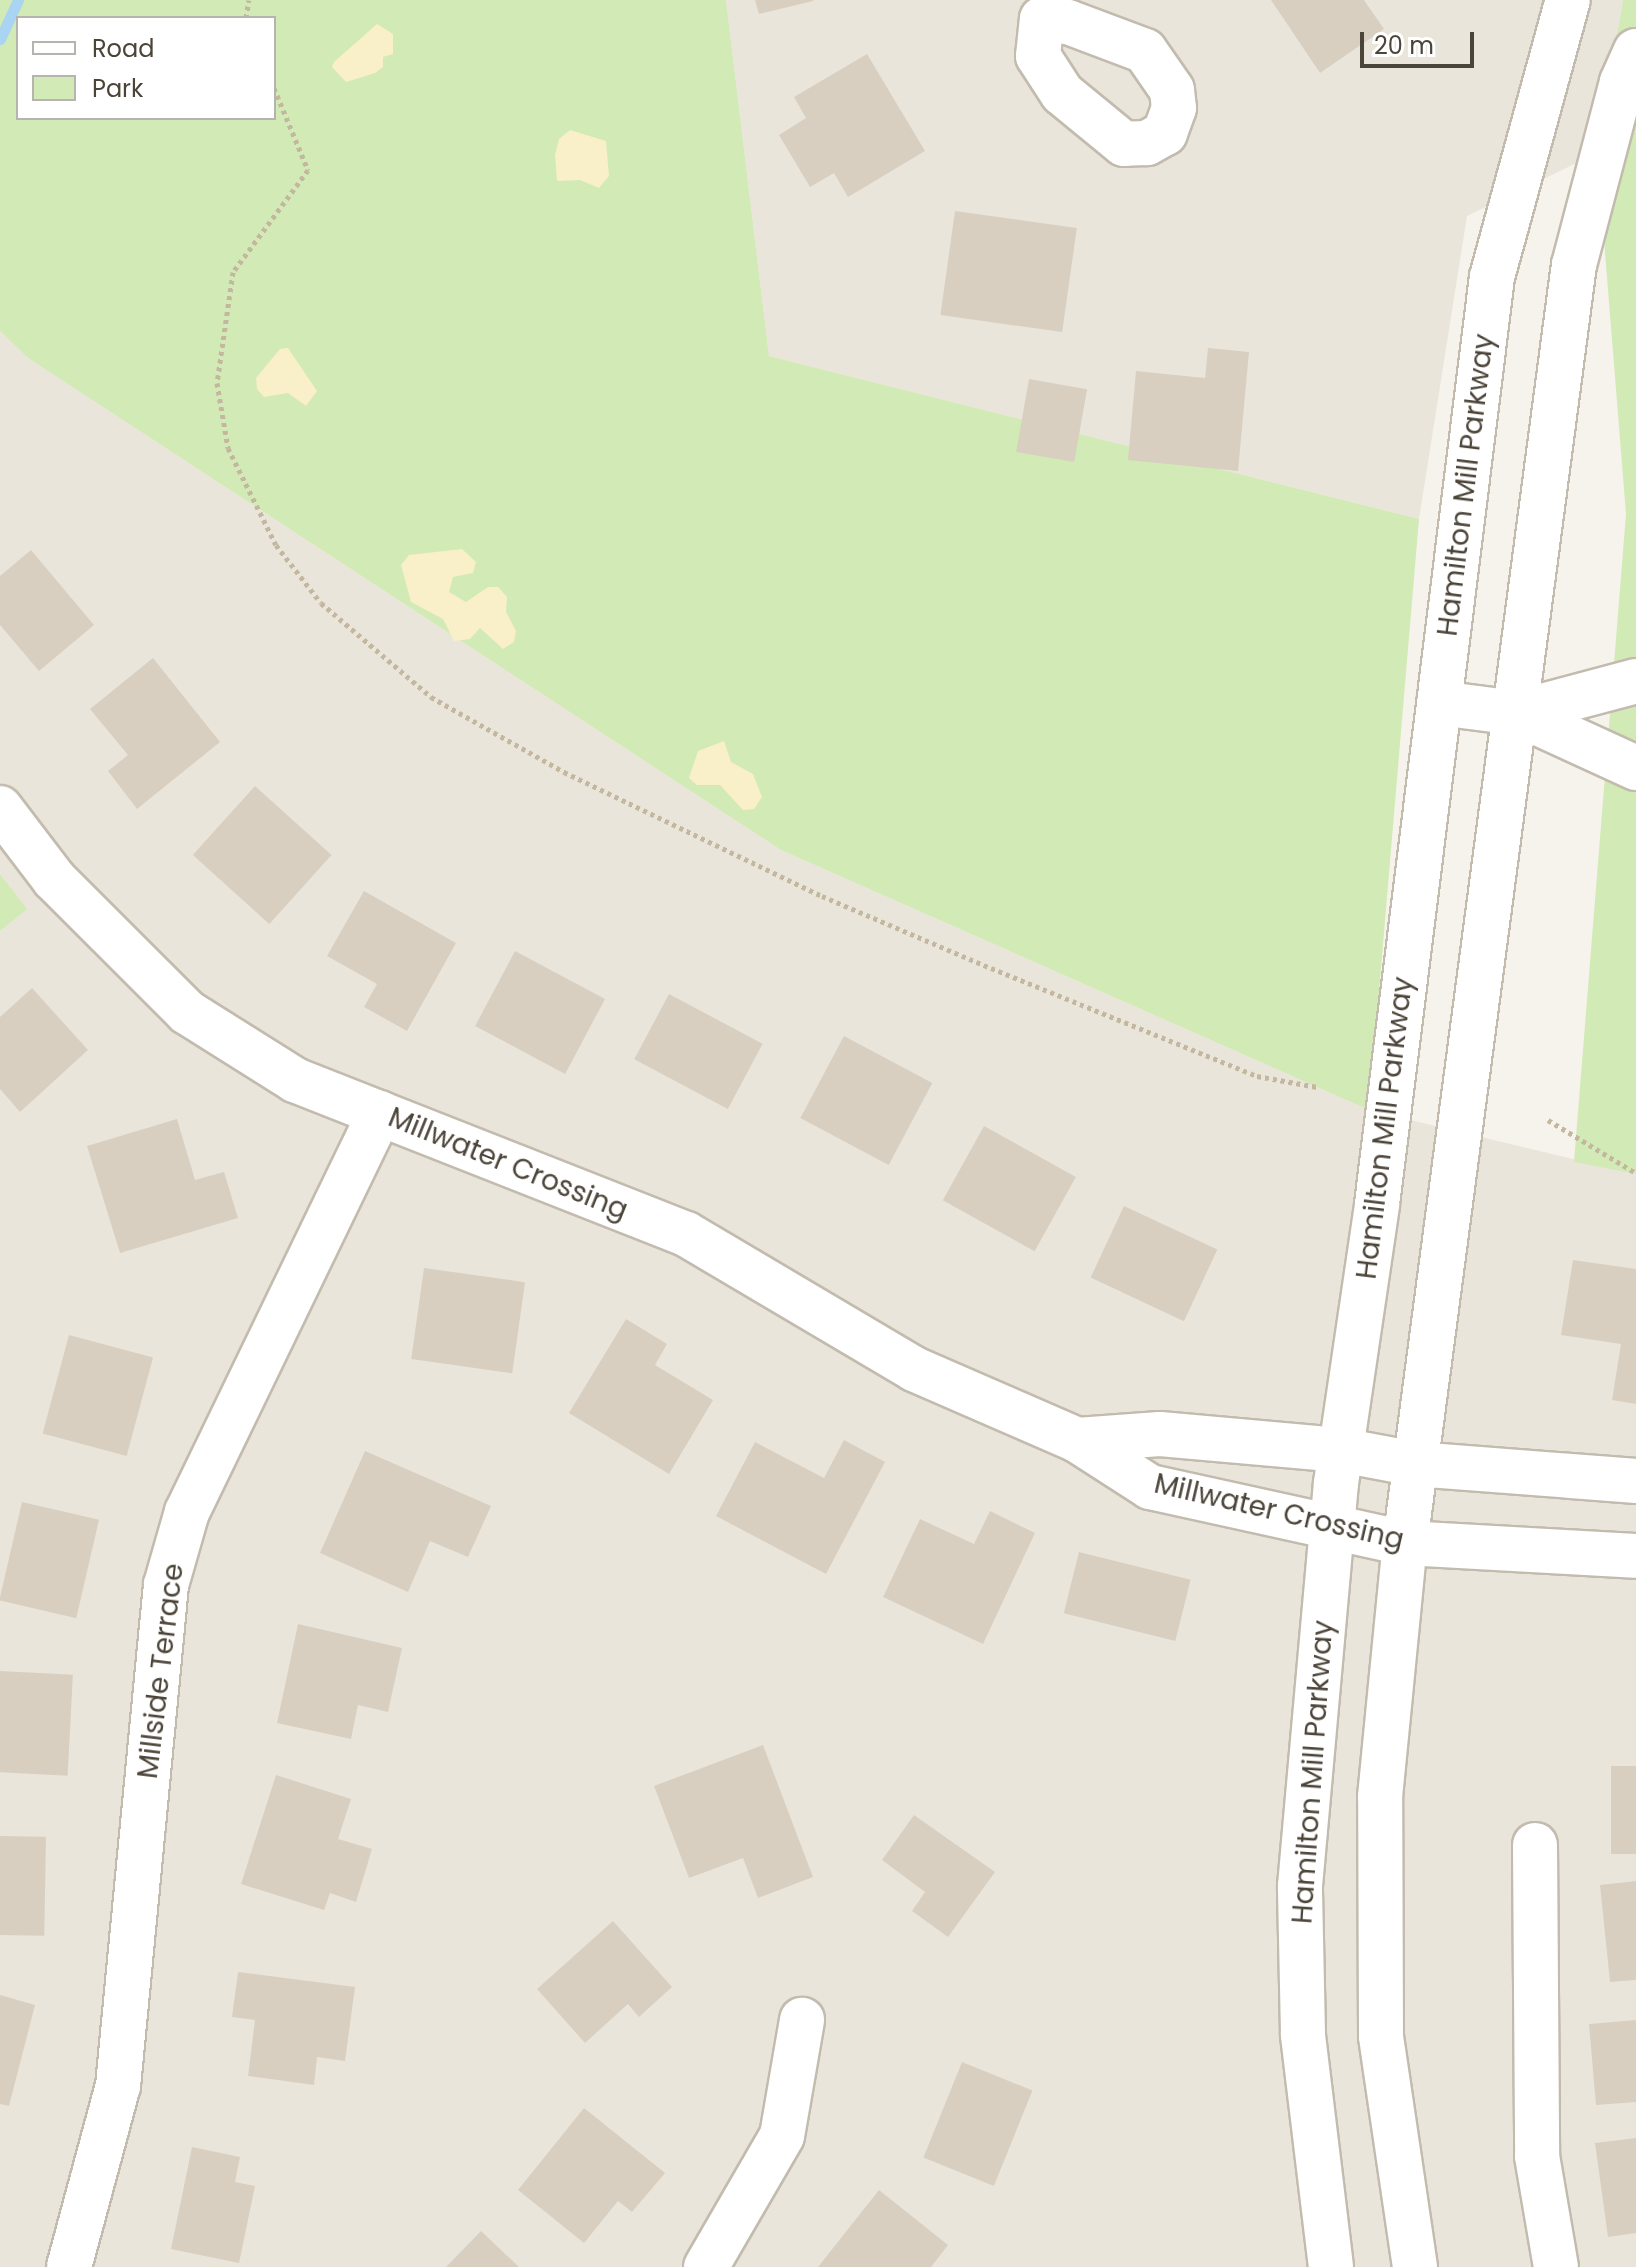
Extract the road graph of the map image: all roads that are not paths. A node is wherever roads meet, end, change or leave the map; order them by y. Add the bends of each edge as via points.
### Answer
1 (1568, 0) edge
2 (1636, 51) edge
3 (1636, 681) edge
4 (1439, 703) junction
5 (1516, 713) junction
6 (1636, 768) edge
7 (0, 808) edge
8 (380, 1113) junction
9 (1077, 1440) junction
10 (1341, 1450) junction
11 (1415, 1464) junction
12 (1636, 1481) edge
13 (1332, 1530) junction
14 (1405, 1543) junction
15 (1636, 1556) edge
16 (1535, 1845) dead end
17 (802, 2020) dead end
18 (69, 2267) edge
19 (706, 2267) edge
20 (1331, 2267) edge
21 (1415, 2267) edge
22 (1556, 2267) edge

1 - 4 street, Hamilton Mill Parkway via 1492,277
2 - 5 street via 1622,82 1574,265
3 - 5 street
4 - 5 street
4 - 10 street, Hamilton Mill Parkway
5 - 6 street
5 - 11 street
7 - 8 street, Millwater Crossing via 54,879 187,1012 295,1080
8 - 9 street, Millwater Crossing via 686,1234 914,1369
8 - 18 street, Millside Terrace via 187,1512 166,1585 118,2086
9 - 10 street, Millwater Crossing via 1160,1434
9 - 13 street, Millwater Crossing via 1150,1487
10 - 11 street, Millwater Crossing
10 - 13 street, Hamilton Mill Parkway
11 - 12 street, Millwater Crossing
11 - 14 street
13 - 14 street, Millwater Crossing
13 - 20 street, Hamilton Mill Parkway via 1300,1886 1303,2034
14 - 15 street, Millwater Crossing
14 - 21 street via 1380,1797 1381,2036
16 - 22 street via 1537,2156
17 - 19 street via 782,2136

